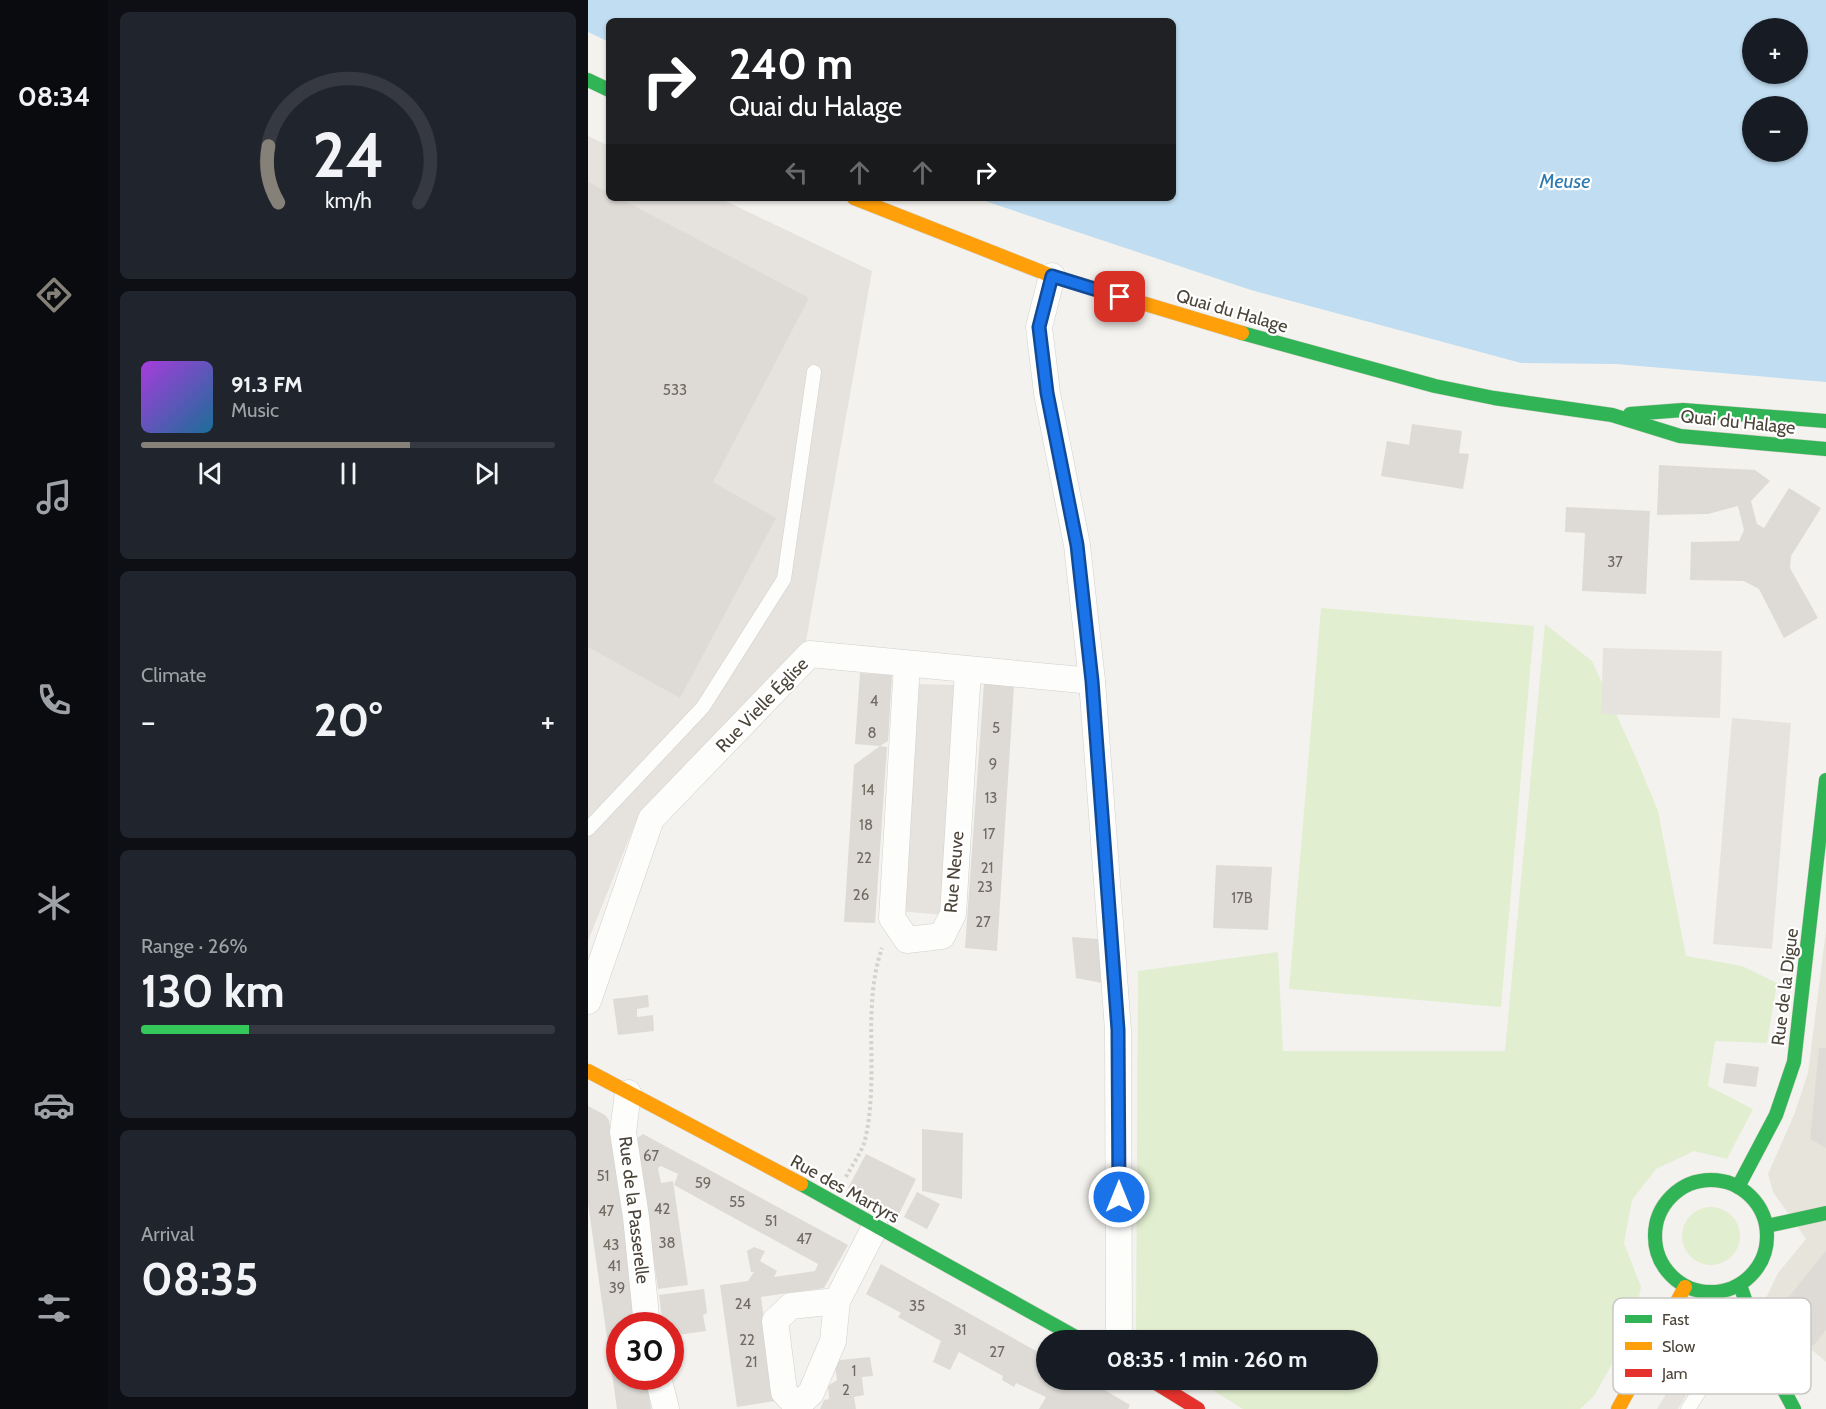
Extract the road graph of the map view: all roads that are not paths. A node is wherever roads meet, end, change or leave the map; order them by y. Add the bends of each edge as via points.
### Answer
1 (588, 80) edge
2 (606, 89) edge
3 (862, 201) edge
4 (1052, 276) junction
5 (814, 372) dead end
6 (1612, 415) junction
7 (1826, 421) edge
8 (1796, 447) junction
9 (1826, 449) edge
10 (1817, 465) dead end
11 (907, 664) junction
12 (968, 670) junction
13 (1092, 681) junction
14 (1826, 780) edge
15 (588, 829) edge
16 (588, 1001) edge
17 (588, 1071) edge
18 (628, 1093) junction
19 (1738, 1187) junction
20 (1826, 1213) edge
21 (1767, 1226) junction
22 (875, 1227) junction
23 (1740, 1285) junction
24 (1685, 1287) junction
25 (1679, 1298) edge
26 (1744, 1298) edge
27 (837, 1301) junction
28 (646, 1312) edge
29 (1063, 1330) edge
30 (1119, 1330) edge
31 (661, 1390) edge
32 (1167, 1390) edge
33 (1626, 1394) edge
34 (1698, 1394) edge
35 (1783, 1394) edge
36 (798, 1407) edge
37 (666, 1409) edge
38 (1198, 1409) edge
39 (1618, 1409) edge
40 (1688, 1409) edge
41 (1794, 1409) edge

1 - 2 street
3 - 4 street, Quai du Halage
4 - 6 street, Quai du Halage via 1435,386
4 - 13 street via 1039,327 1047,393 1077,545
5 - 15 lane via 784,579 703,707
6 - 7 street, Quai du Halage via 1683,410
6 - 8 street, Quai du Halage via 1680,436
8 - 9 street, Quai du Halage
8 - 10 street
11 - 12 street, Rue Vielle Église
11 - 12 street, Rue Neuve via 892,918 907,940 942,936 953,914
11 - 16 street, Rue Vielle Église via 810,654 651,819
12 - 13 street, Rue Vielle Église
13 - 30 street via 1118,1030
14 - 19 street, Rue de la Digue via 1794,1062 1776,1115
17 - 18 street, Rue des Martyrs
18 - 22 street, Rue des Martyrs
18 - 28 street, Rue de la Passerelle via 622,1132
19 - 21 street via 1760,1208
19 - 24 street via 1712,1180 1695,1182 1680,1189 1659,1215 1655,1248 1671,1277
20 - 21 street
21 - 23 street via 1763,1256
22 - 27 street
22 - 29 street, Rue des Martyrs
23 - 24 street via 1718,1293
23 - 26 street
24 - 25 street
27 - 36 street via 833,1341 811,1394
27 - 36 street via 791,1306 775,1321 784,1392
31 - 37 street
32 - 38 street
33 - 39 street
34 - 40 lane
35 - 41 street

